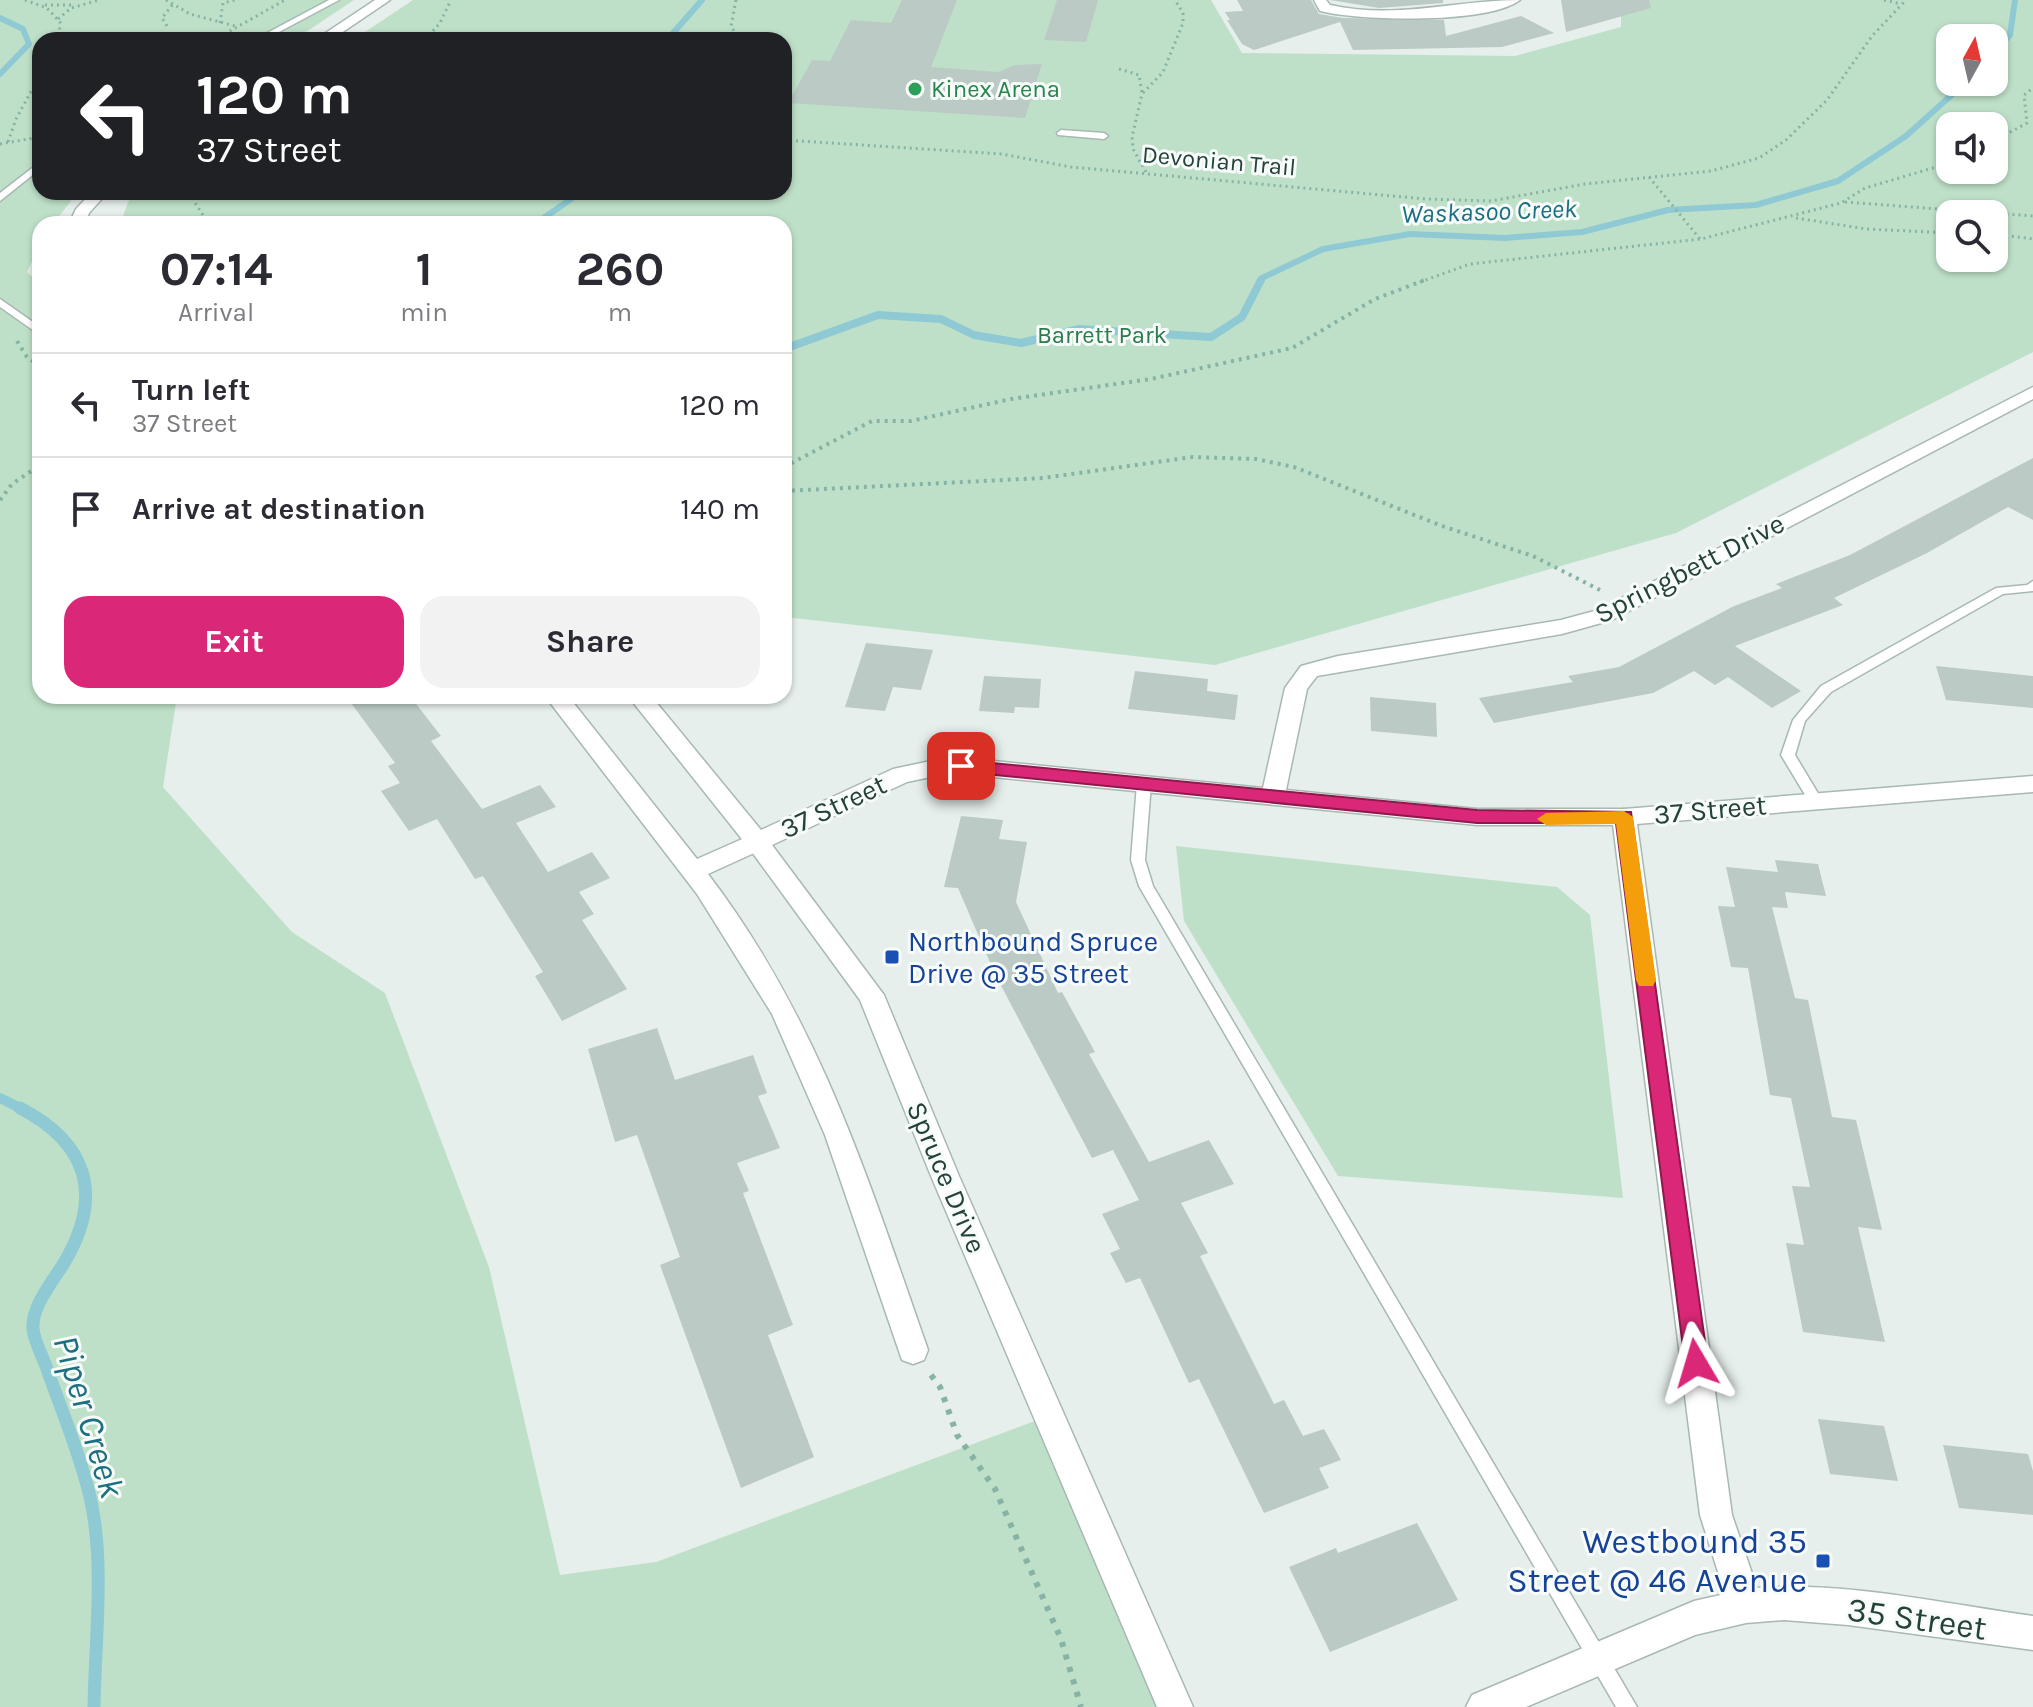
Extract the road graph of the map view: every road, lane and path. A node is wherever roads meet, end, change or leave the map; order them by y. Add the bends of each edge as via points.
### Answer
1 (25, 0) edge
2 (99, 0) edge
3 (166, 0) edge
4 (235, 0) edge
5 (285, 0) edge
6 (335, 0) edge
7 (384, 0) edge
8 (451, 0) edge
9 (736, 0) edge
10 (1175, 0) edge
11 (1320, 0) edge
12 (1514, 0) edge
13 (1884, 0) edge
14 (1906, 0) edge
15 (80, 4) junction
16 (173, 4) junction
17 (40, 5) junction
18 (1902, 5) junction
19 (58, 20) junction
20 (220, 23) junction
21 (167, 26) dead end
22 (237, 27) junction
23 (60, 32) edge
24 (228, 32) edge
25 (273, 32) edge
26 (334, 32) edge
27 (432, 32) edge
28 (734, 32) edge
29 (1119, 69) dead end
30 (2033, 88) edge
31 (32, 90) edge
32 (1142, 94) junction
33 (1061, 133) dead end
34 (2008, 133) edge
35 (1104, 136) dead end
36 (32, 139) edge
37 (792, 141) edge
38 (8, 142) junction
39 (0, 144) edge
40 (1936, 167) edge
41 (32, 172) edge
42 (1146, 173) junction
43 (1649, 177) junction
44 (0, 198) edge
45 (93, 200) edge
46 (1844, 202) junction
47 (80, 216) edge
48 (2033, 216) edge
49 (1795, 217) junction
50 (1936, 232) edge
51 (2008, 236) edge
52 (1701, 239) junction
53 (2033, 239) edge
54 (0, 302) edge
55 (32, 326) edge
56 (12, 335) dead end
57 (32, 360) edge
58 (2033, 392) edge
59 (792, 463) edge
60 (32, 470) edge
61 (792, 491) edge
62 (0, 500) edge
63 (2032, 587) edge
64 (1626, 603) junction
65 (562, 704) edge
66 (645, 704) edge
67 (1144, 784) junction
68 (2033, 784) edge
69 (1273, 797) junction
70 (1815, 800) junction
71 (1624, 817) junction
72 (757, 842) junction
73 (692, 871) junction
74 (913, 1350) joint
75 (1746, 1606) junction
76 (2033, 1633) edge
77 (1598, 1658) junction
78 (1081, 1707) edge
79 (1175, 1707) edge
80 (1484, 1707) edge
81 (1627, 1707) edge

1 - 17 path
2 - 15 path
3 - 16 path
4 - 20 path via 223,3
5 - 22 path
6 - 25 lane
7 - 26 street
8 - 27 path
9 - 28 path
10 - 32 path via 1183,23 1163,72
11 - 12 street via 1325,8 1359,14 1464,11
13 - 18 path
14 - 18 path, Devonian Trail
15 - 17 path
15 - 19 path
16 - 20 path
16 - 21 path via 162,18
17 - 19 path
18 - 43 path, Devonian Trail via 1872,36 1827,100 1778,146 1730,167
19 - 23 path
20 - 22 path
22 - 24 path
29 - 32 path via 1139,75
30 - 34 path via 2024,95 2027,123
31 - 38 path
32 - 42 path via 1132,142
33 - 35 lane
36 - 38 path
37 - 42 path, Devonian Trail via 1002,154
38 - 39 path
40 - 46 path via 1865,188
41 - 44 lane
42 - 43 path, Devonian Trail via 1471,202
43 - 52 path
45 - 47 street
46 - 48 path
46 - 49 path
49 - 50 path via 1866,229
49 - 52 path
51 - 53 path
52 - 59 path via 1470,264 1375,299 1292,348 911,421 872,421
54 - 55 lane
56 - 57 path
58 - 64 street, Springbett Drive
60 - 62 path
61 - 64 path via 1043,478 1193,457 1256,459 1294,467 1533,556
63 - 70 lane via 2000,591 1826,689 1799,720 1788,755
64 - 69 street, Springbett Drive via 1562,627 1309,671 1296,688
65 - 73 street
66 - 72 street, Spruce Drive
67 - 69 street, 37 Street
67 - 72 street, 37 Street via 940,767 901,775
67 - 77 lane via 1138,860 1146,886
68 - 70 street, 37 Street
69 - 71 street, 37 Street via 1477,817
70 - 71 street, 37 Street
71 - 75 street via 1716,1515
72 - 73 street, 37 Street
72 - 79 street, Spruce Drive via 871,995
73 - 74 street via 758,967 807,1058
74 - 78 path via 940,1387 957,1435 995,1489 1061,1639
75 - 76 street, 35 Street via 1848,1608
75 - 77 street, 35 Street via 1694,1618
77 - 80 street, 35 Street
77 - 81 lane

